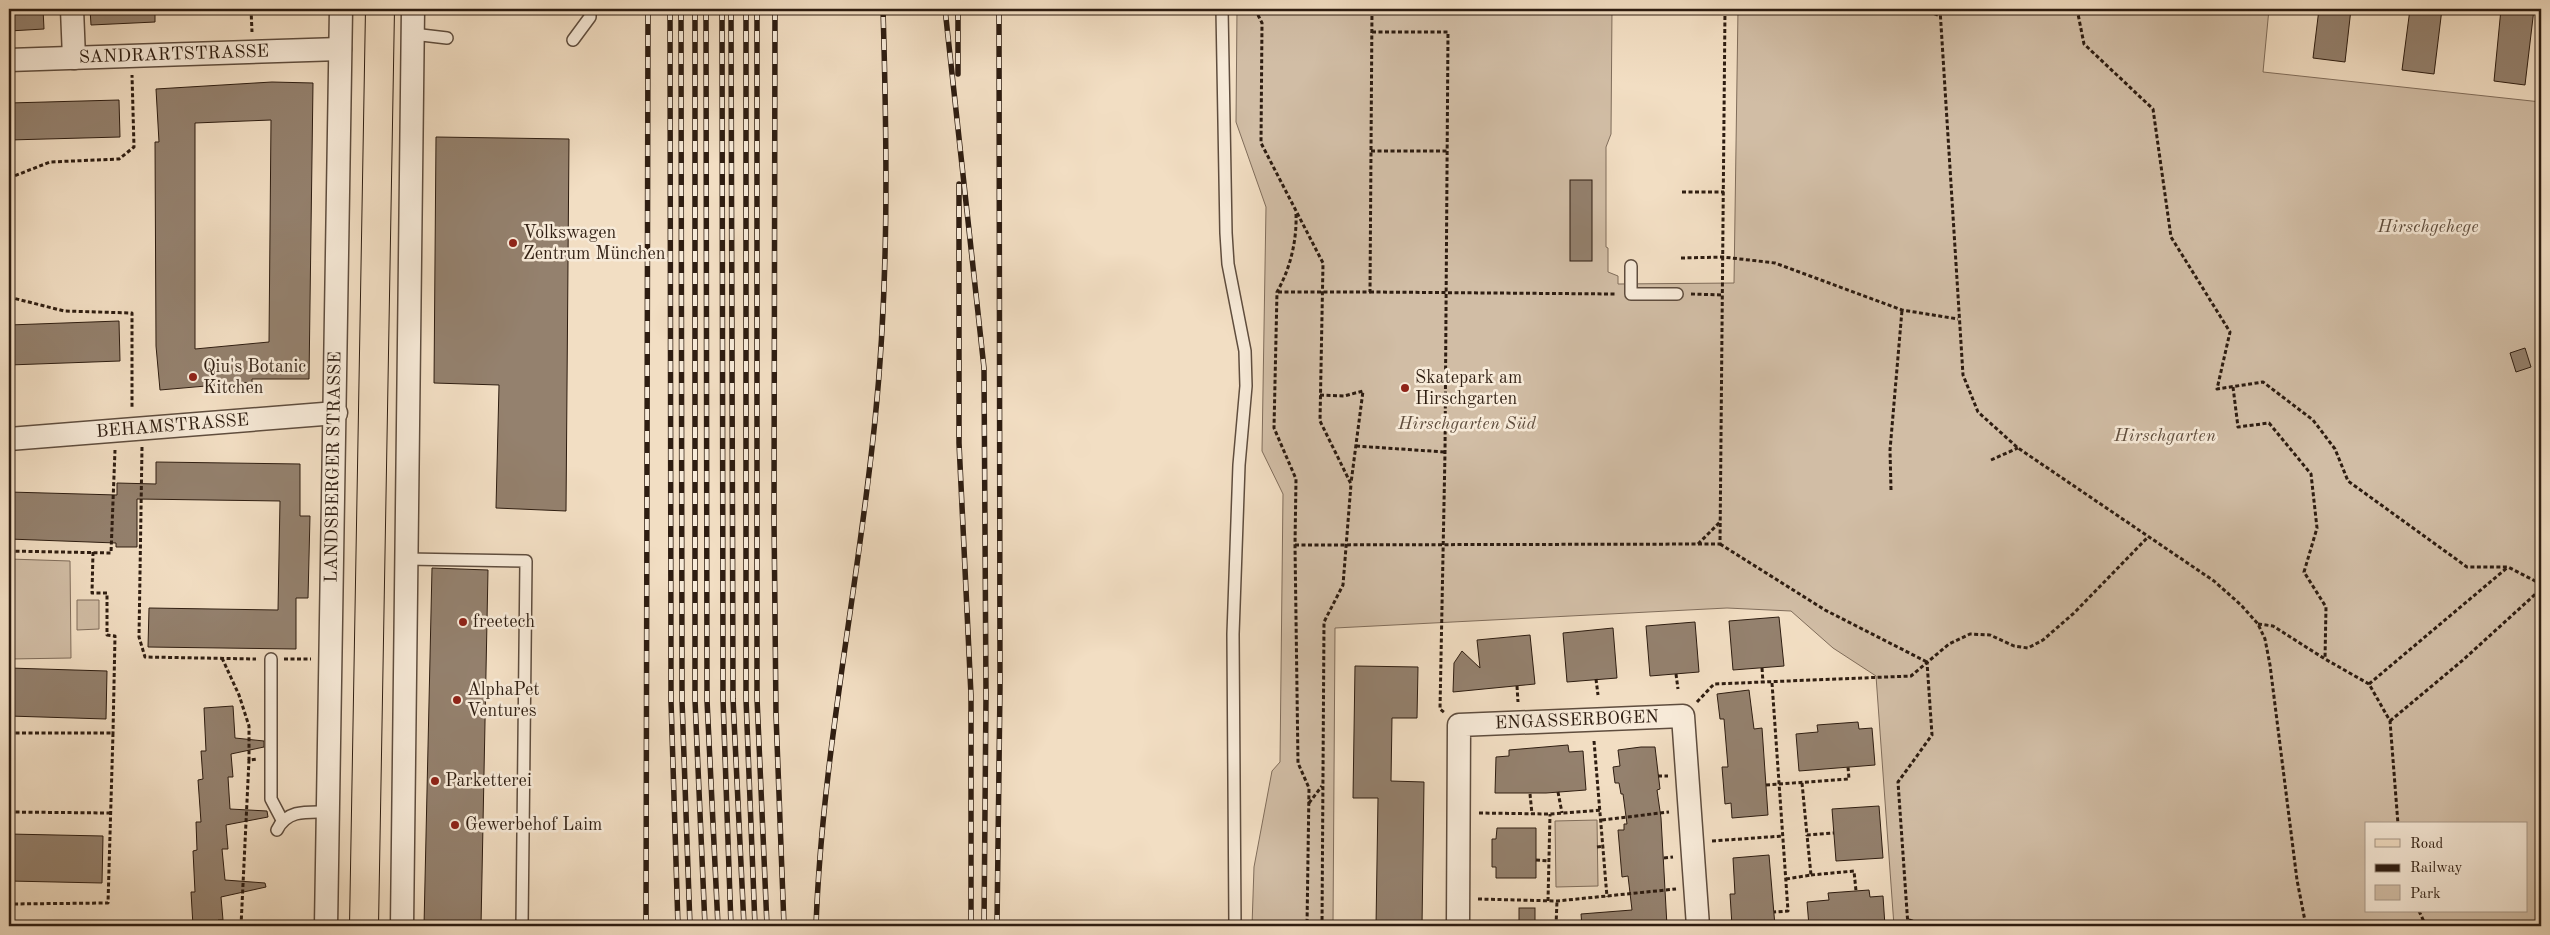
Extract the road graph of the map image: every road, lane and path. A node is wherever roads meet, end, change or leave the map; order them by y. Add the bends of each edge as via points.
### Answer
1 (72, 9) edge
2 (341, 9) edge
3 (380, 9) edge
4 (413, 9) edge
5 (590, 9) edge
6 (1222, 9) edge
7 (1255, 9) edge
8 (1372, 9) edge
9 (1725, 9) edge
10 (1922, 9) edge
11 (1940, 9) edge
12 (2077, 9) edge
13 (1940, 16) junction
14 (1372, 32) junction
15 (447, 38) dead end
16 (413, 40) junction
17 (573, 40) dead end
18 (379, 46) junction
19 (340, 49) junction
20 (131, 57) junction
21 (74, 58) junction
22 (9, 60) edge
23 (1371, 151) junction
24 (1448, 151) junction
25 (9, 178) edge
26 (1682, 192) dead end
27 (1724, 192) junction
28 (1296, 212) junction
29 (1723, 257) junction
30 (1681, 258) dead end
31 (1631, 266) dead end
32 (1278, 292) junction
33 (1322, 292) junction
34 (1370, 292) junction
35 (1447, 292) junction
36 (1631, 294) junction
37 (1677, 294) joint
38 (1723, 295) junction
39 (9, 298) edge
40 (1902, 310) junction
41 (1958, 319) junction
42 (2233, 387) junction
43 (1320, 395) junction
44 (336, 413) junction
45 (130, 429) junction
46 (9, 439) edge
47 (1356, 446) junction
48 (2018, 448) junction
49 (1445, 452) junction
50 (1991, 460) dead end
51 (370, 472) junction
52 (407, 474) junction
53 (1350, 484) junction
54 (1891, 490) dead end
55 (1721, 522) junction
56 (2148, 537) junction
57 (1347, 543) junction
58 (1444, 544) junction
59 (1698, 544) junction
60 (1720, 544) junction
61 (1295, 545) junction
62 (9, 551) edge
63 (93, 552) junction
64 (406, 558) junction
65 (2508, 567) junction
66 (2541, 584) edge
67 (2541, 588) edge
68 (2258, 624) junction
69 (222, 658) junction
70 (271, 659) junction
71 (331, 659) junction
72 (2325, 659) junction
73 (1927, 662) junction
74 (1762, 668) dead end
75 (1676, 674) dead end
76 (1596, 679) dead end
77 (1763, 683) junction
78 (1772, 684) junction
79 (2369, 684) junction
80 (1517, 686) dead end
81 (1678, 689) dead end
82 (1598, 695) dead end
83 (1701, 698) dead end
84 (1518, 702) dead end
85 (1440, 709) dead end
86 (2390, 721) junction
87 (9, 733) edge
88 (113, 733) junction
89 (1594, 733) dead end
90 (270, 758) junction
91 (249, 760) junction
92 (1848, 767) dead end
93 (1802, 782) junction
94 (1779, 784) junction
95 (1766, 785) dead end
96 (1323, 786) junction
97 (1558, 792) dead end
98 (1530, 794) dead end
99 (1308, 803) junction
100 (1602, 810) junction
101 (9, 812) edge
102 (328, 812) junction
103 (1675, 812) dead end
104 (1476, 813) dead end
105 (1562, 813) junction
106 (110, 814) junction
107 (1532, 814) junction
108 (1550, 814) junction
109 (1602, 820) junction
110 (2398, 822) edge
111 (1834, 833) dead end
112 (1807, 835) junction
113 (1783, 836) junction
114 (1712, 841) dead end
115 (1604, 846) junction
116 (1597, 847) dead end
117 (1555, 848) dead end
118 (1549, 850) junction
119 (1536, 860) dead end
120 (1549, 860) junction
121 (1811, 875) junction
122 (1786, 879) junction
123 (1681, 889) dead end
124 (1856, 891) dead end
125 (1607, 897) junction
126 (1475, 898) dead end
127 (1548, 901) junction
128 (1557, 901) junction
129 (9, 904) edge
130 (1774, 912) dead end
131 (2419, 912) edge
132 (1909, 920) junction
133 (240, 926) edge
134 (326, 926) edge
135 (364, 926) edge
136 (402, 926) edge
137 (522, 926) edge
138 (1235, 926) edge
139 (1307, 926) edge
140 (1322, 926) edge
141 (1458, 926) edge
142 (1556, 926) edge
143 (1698, 926) edge
144 (1908, 926) edge
145 (1929, 926) edge
146 (2306, 926) edge
147 (2426, 926) edge

1 - 21 street
2 - 19 street, LANDSBERGER STRASSE
3 - 18 main road, LANDSBERGER STRASSE
4 - 16 street
5 - 17 lane via 590,17
6 - 138 lane via 1226,233 1228,264 1245,351 1246,386 1239,465 1233,634
7 - 28 path via 1262,23 1261,143
8 - 14 path
9 - 27 path
10 - 13 path
11 - 13 path
12 - 42 path via 2084,44 2153,109 2171,237 2230,332 2217,389
13 - 41 path
14 - 23 path
14 - 24 path via 1448,32
15 - 16 lane
16 - 18 street
16 - 52 street
18 - 51 main road, LANDSBERGER STRASSE
19 - 20 street, SANDRARTSTRASSE
19 - 44 street, LANDSBERGER STRASSE
20 - 21 street, SANDRARTSTRASSE
20 - 25 path via 134,147 120,159 50,162
21 - 22 street, SANDRARTSTRASSE
23 - 24 path
23 - 34 path
24 - 35 path
26 - 27 path
27 - 29 path
28 - 32 path via 1287,276
28 - 33 path via 1323,263
29 - 30 path
29 - 38 path
29 - 40 path via 1776,263
31 - 36 lane
32 - 33 path
32 - 61 path via 1274,428 1296,479
33 - 34 path
33 - 43 path
34 - 35 path
35 - 36 path
35 - 49 path
36 - 37 lane
37 - 38 path
38 - 55 path
39 - 45 path via 64,311 132,313
40 - 41 path
40 - 54 path via 1890,450
41 - 48 path via 1963,375 1978,412
42 - 65 path via 2263,382 2313,420 2335,449 2348,480 2467,567
42 - 72 path via 2238,427 2269,423 2311,474 2317,528 2304,572 2326,607
43 - 47 path via 1344,396 1363,391
43 - 53 path via 1320,421
44 - 45 street, BEHAMSTRASSE
44 - 71 street, LANDSBERGER STRASSE
45 - 46 street, BEHAMSTRASSE
45 - 63 path via 111,553
45 - 69 path via 139,637 145,657
47 - 49 path
47 - 53 path
48 - 50 path
48 - 56 path
49 - 58 path
51 - 52 street
51 - 135 main road, LANDSBERGER STRASSE
52 - 64 street
53 - 57 path
55 - 59 path
55 - 60 path
56 - 68 path via 2214,581
56 - 73 path via 2043,640 2028,648 2014,646 1990,635 1970,634 1949,644
57 - 58 path
57 - 61 path
57 - 96 path via 1343,585 1324,622
58 - 59 path
58 - 85 path
59 - 60 path
60 - 73 path via 1825,610
61 - 99 path via 1298,763 1308,788
62 - 63 path
63 - 88 path via 92,593 107,593 106,635 115,636
64 - 136 street
64 - 137 lane via 526,562
65 - 66 path
65 - 79 path
67 - 86 path
68 - 72 path via 2273,626
68 - 146 path via 2265,639 2270,665 2297,880
69 - 70 path
69 - 91 path via 249,726
70 - 71 path
70 - 90 lane
71 - 102 street, LANDSBERGER STRASSE
72 - 79 path
73 - 78 path via 1912,676
73 - 132 path via 1932,735 1898,782
74 - 77 path
75 - 81 path
76 - 82 path
77 - 78 path
77 - 83 path via 1714,684
78 - 94 path
79 - 86 path
80 - 84 path
86 - 110 path
87 - 88 path
88 - 106 path
89 - 100 path
90 - 91 path
90 - 102 lane via 271,799 280,825 300,812
91 - 133 path
92 - 93 path via 1849,779
93 - 94 path
93 - 112 path
94 - 95 path
94 - 113 path
96 - 99 path
96 - 140 path
97 - 105 path
98 - 107 path
99 - 139 path
100 - 105 path
100 - 109 path
101 - 106 path
102 - 134 street, LANDSBERGER STRASSE
103 - 109 path
104 - 107 path
105 - 108 path
106 - 129 path via 108,903
107 - 108 path
108 - 118 path
109 - 115 path
111 - 112 path
112 - 121 path
113 - 114 path
113 - 122 path
115 - 116 path
115 - 125 path
117 - 118 path
118 - 120 path
119 - 120 path
120 - 127 path
121 - 122 path
121 - 124 path via 1854,871
122 - 130 path via 1788,911
123 - 125 path
125 - 128 path
126 - 127 path
127 - 128 path
128 - 142 path
131 - 147 path
132 - 144 path
132 - 145 path
141 - 143 street, ENGASSERBOGEN via 1459,725 1683,716

